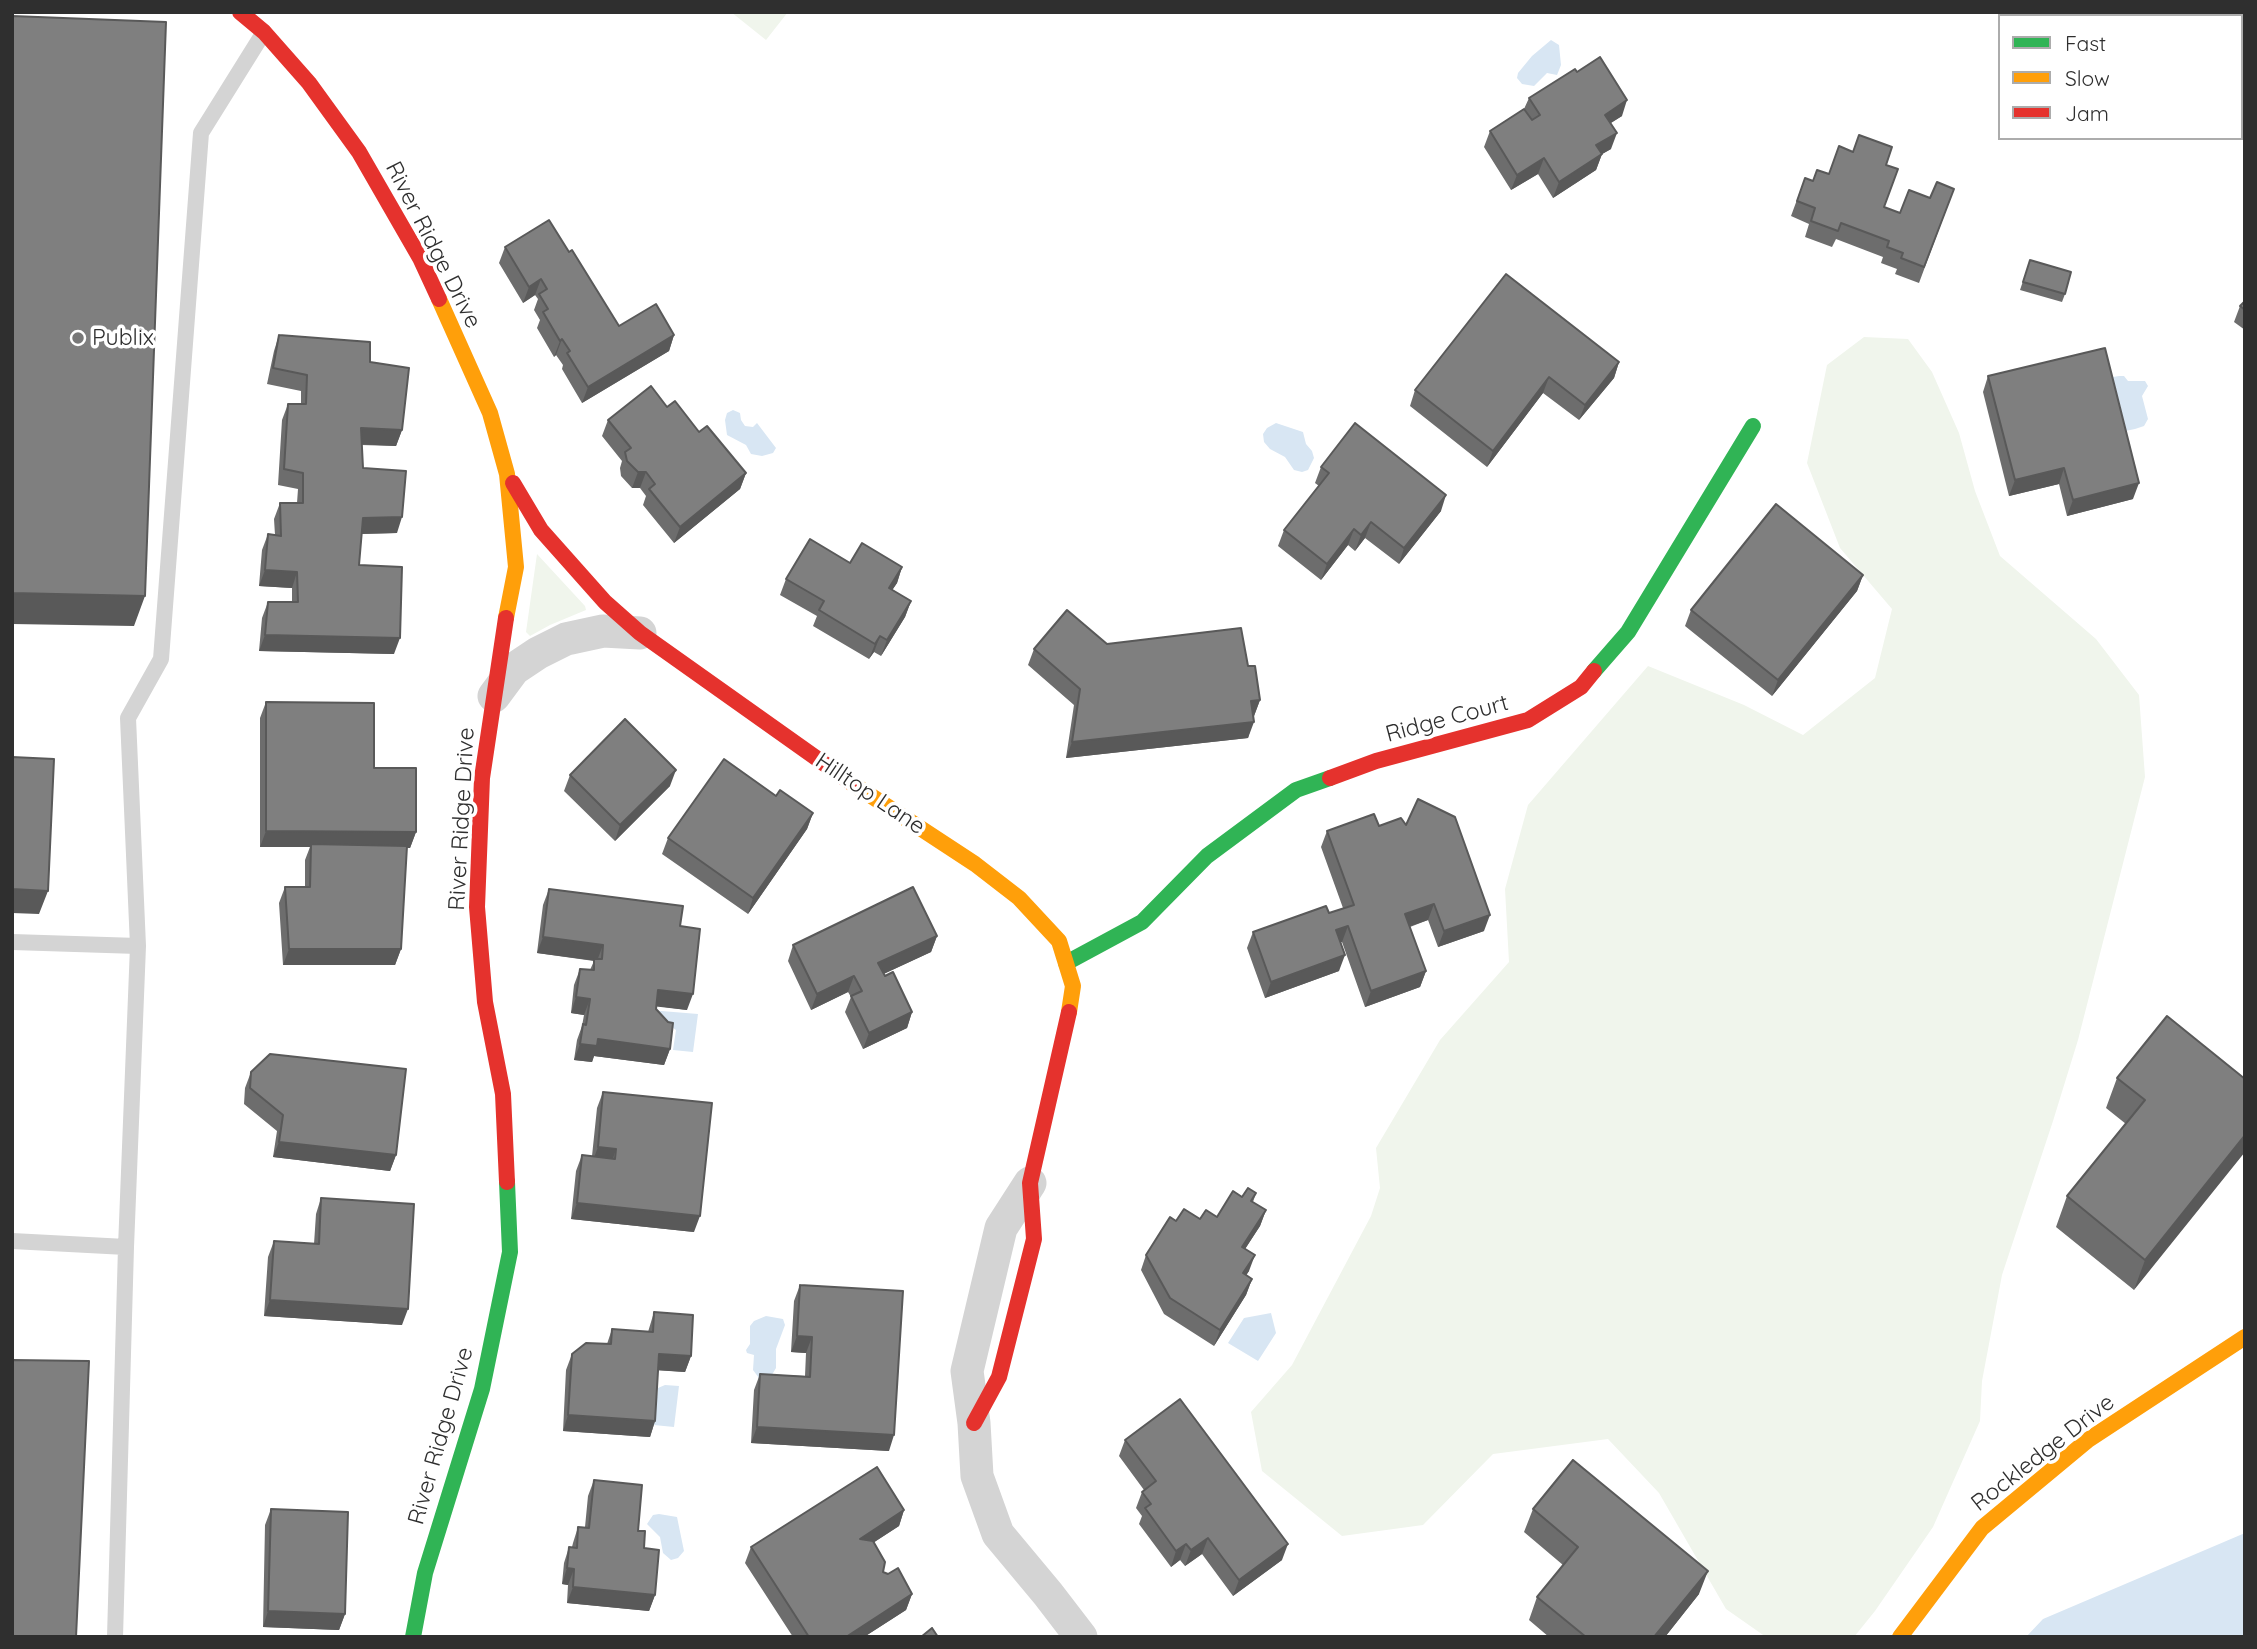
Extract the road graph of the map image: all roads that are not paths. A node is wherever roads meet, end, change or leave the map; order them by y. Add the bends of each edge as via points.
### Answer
1 (240, 12) edge
2 (264, 32) junction
3 (1754, 426) dead end
4 (507, 474) junction
5 (640, 633) junction
6 (494, 696) junction
7 (12, 942) edge
8 (138, 946) junction
9 (1066, 963) junction
10 (1030, 1183) joint
11 (12, 1241) edge
12 (127, 1247) junction
13 (2245, 1337) edge
14 (116, 1637) edge
15 (413, 1637) edge
16 (1081, 1637) edge
17 (1900, 1637) edge

1 - 2 street, River Ridge Drive
2 - 4 street, River Ridge Drive via 309,83 359,152 420,258 490,413
2 - 8 lane via 201,133 161,659 128,718
3 - 9 street, Ridge Court via 1628,632 1581,687 1528,720 1376,761 1296,790 1207,856 1142,922
4 - 5 street, Hilltop Lane via 541,530 605,602
4 - 6 street, River Ridge Drive via 516,567
5 - 6 street via 603,631 566,639 514,669
5 - 9 street, Hilltop Lane via 1019,898 1059,941
6 - 15 street, River Ridge Drive via 482,778 477,906 485,1002 503,1094 510,1252 482,1389 425,1573
7 - 8 lane
8 - 12 lane
9 - 10 street, Hilltop Lane via 1073,986 1068,1027
10 - 16 street, Hilltop Lane via 1001,1228 967,1371 977,1476 998,1535
11 - 12 lane
12 - 14 lane
13 - 17 street, Rockledge Drive via 2088,1440 1982,1528

